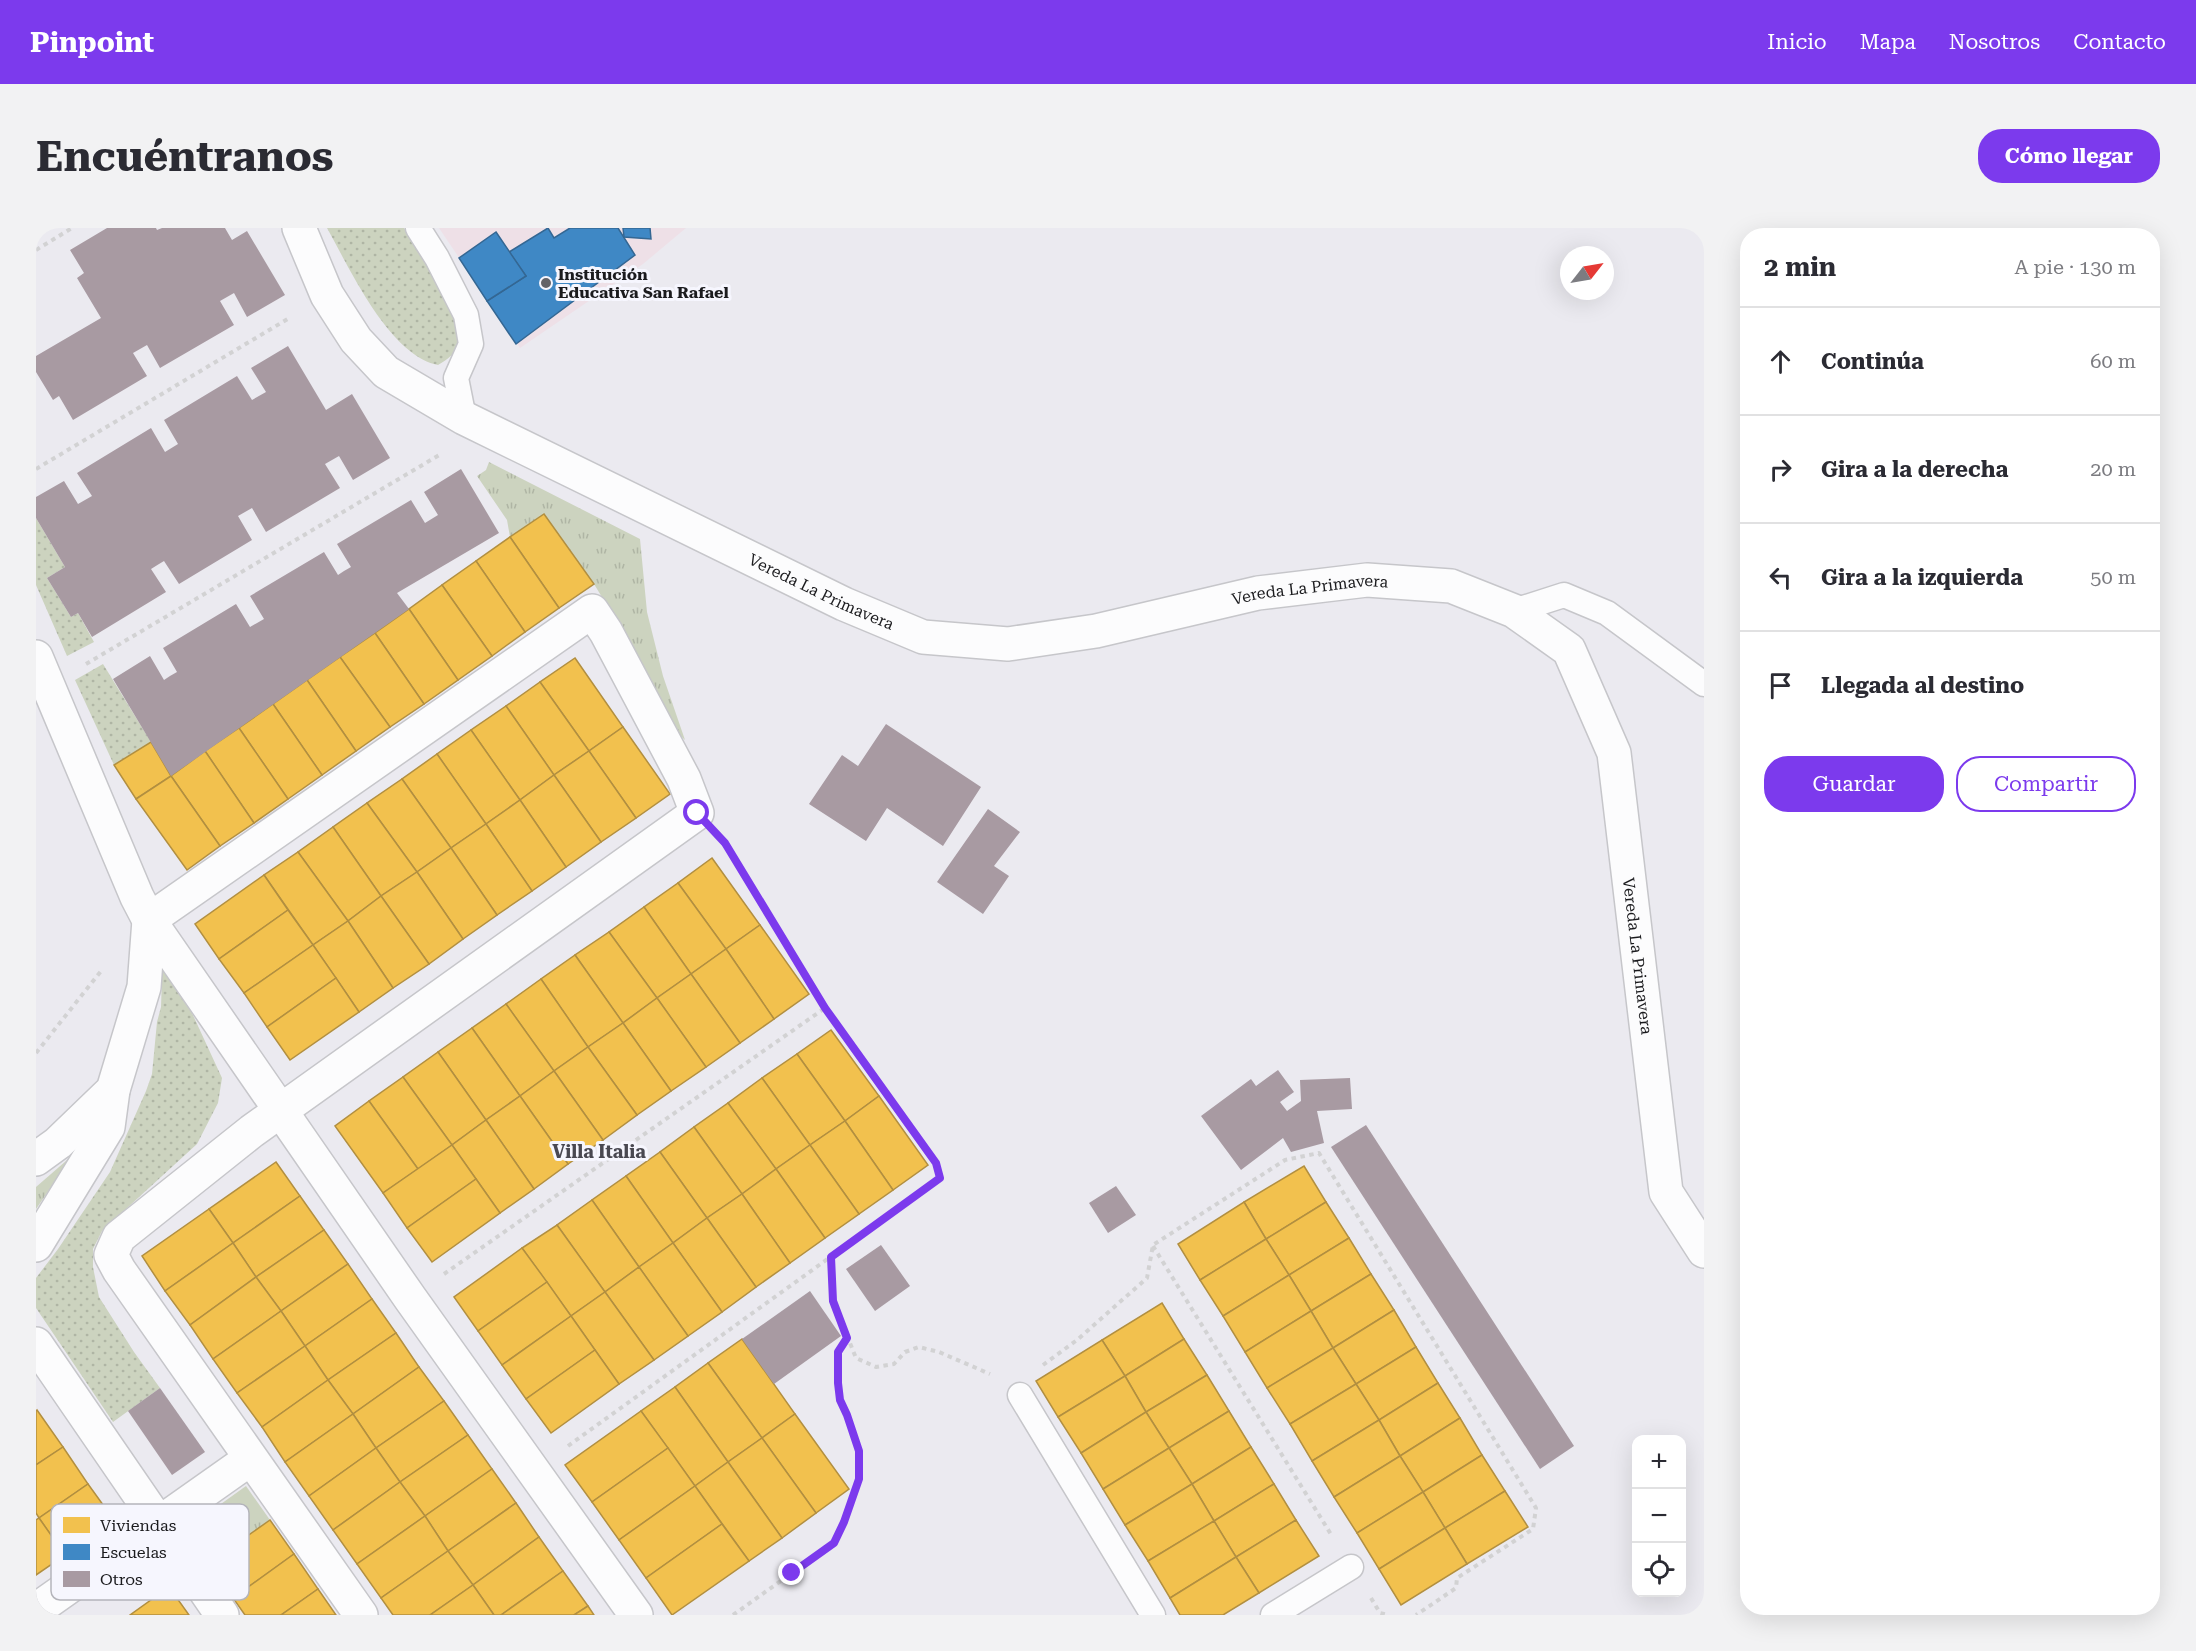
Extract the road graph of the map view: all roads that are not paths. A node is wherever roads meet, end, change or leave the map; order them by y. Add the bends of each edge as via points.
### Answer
1 (299, 228) edge
2 (418, 228) edge
3 (464, 418) junction
4 (1514, 610) junction
5 (36, 657) edge
6 (1704, 684) edge
7 (149, 920) junction
8 (113, 1090) junction
9 (279, 1112) junction
10 (36, 1160) edge
11 (36, 1245) edge
12 (1704, 1251) edge
13 (36, 1344) edge
14 (1020, 1395) road end
15 (250, 1459) junction
16 (144, 1504) edge
17 (186, 1504) edge
18 (1351, 1567) road end
19 (51, 1599) edge
20 (211, 1600) edge
21 (36, 1610) edge
22 (222, 1615) edge
23 (361, 1615) edge
24 (636, 1615) edge
25 (1153, 1615) edge
26 (1273, 1615) edge

1 - 3 street, Vereda La Primavera via 327,295 356,340 386,372
2 - 3 lane via 466,315 471,344 456,378
3 - 4 street, Vereda La Primavera via 844,604 923,637 1008,644 1096,631 1258,593 1367,580 1451,586
4 - 6 lane via 1564,595 1607,613
4 - 12 street, Vereda La Primavera via 1569,650 1614,753 1666,1192
5 - 7 street
7 - 8 street via 144,987
7 - 9 street
7 - 9 street via 592,611 678,768 697,813
8 - 10 street
8 - 11 street via 108,1127
9 - 15 street via 119,1238 111,1255
9 - 24 street
13 - 16 street
14 - 25 lane
15 - 17 street
15 - 23 street
18 - 26 lane
19 - 21 street
20 - 22 street

